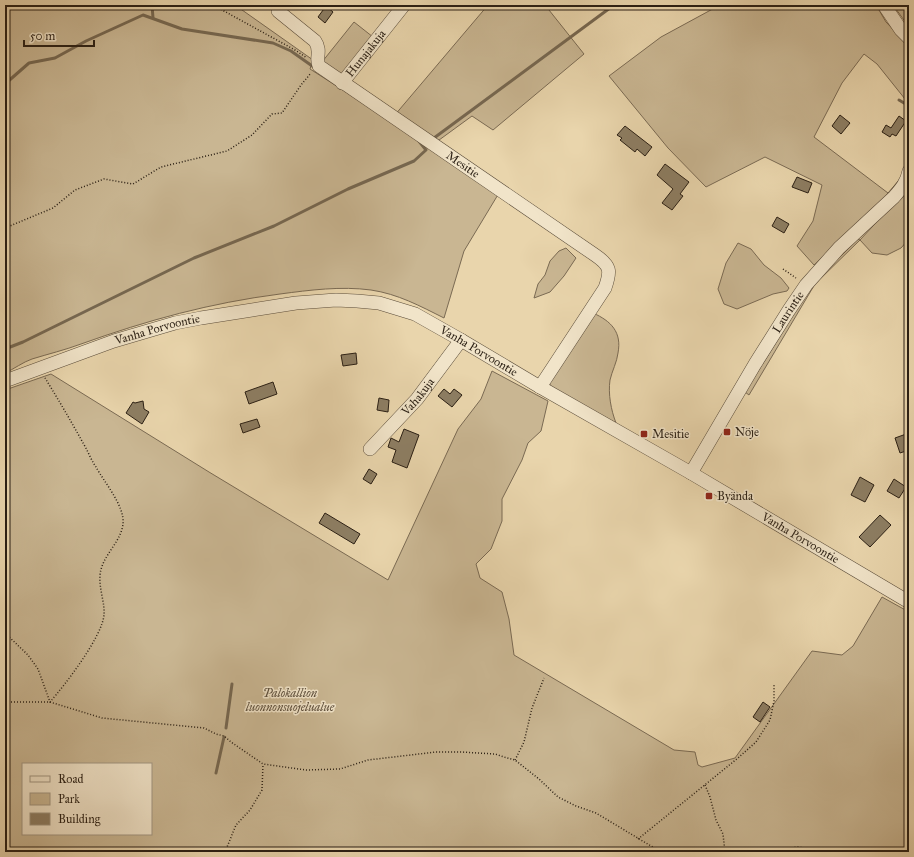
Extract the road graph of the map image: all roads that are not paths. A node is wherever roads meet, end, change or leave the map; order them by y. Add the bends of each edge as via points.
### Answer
1 (404, 5) edge
2 (884, 5) edge
3 (278, 11) dead end
4 (909, 38) edge
5 (342, 83) junction
6 (909, 171) edge
7 (461, 340) junction
8 (5, 381) edge
9 (540, 387) junction
10 (370, 449) dead end
11 (691, 473) junction
12 (909, 602) edge

1 - 5 street, Hunajakuja
2 - 4 street
3 - 5 street, Mesitie via 318,46 317,68
5 - 9 street, Mesitie via 595,255 607,266 610,274 606,288
6 - 11 street, Laurintie via 908,178 894,197 839,248 806,285 755,364
7 - 8 street, Vanha Porvoontie via 415,314 379,303 336,300 296,303 175,323
7 - 9 street, Vanha Porvoontie
7 - 10 street, Vahakuja via 417,399
9 - 11 street, Vanha Porvoontie
11 - 12 street, Vanha Porvoontie

